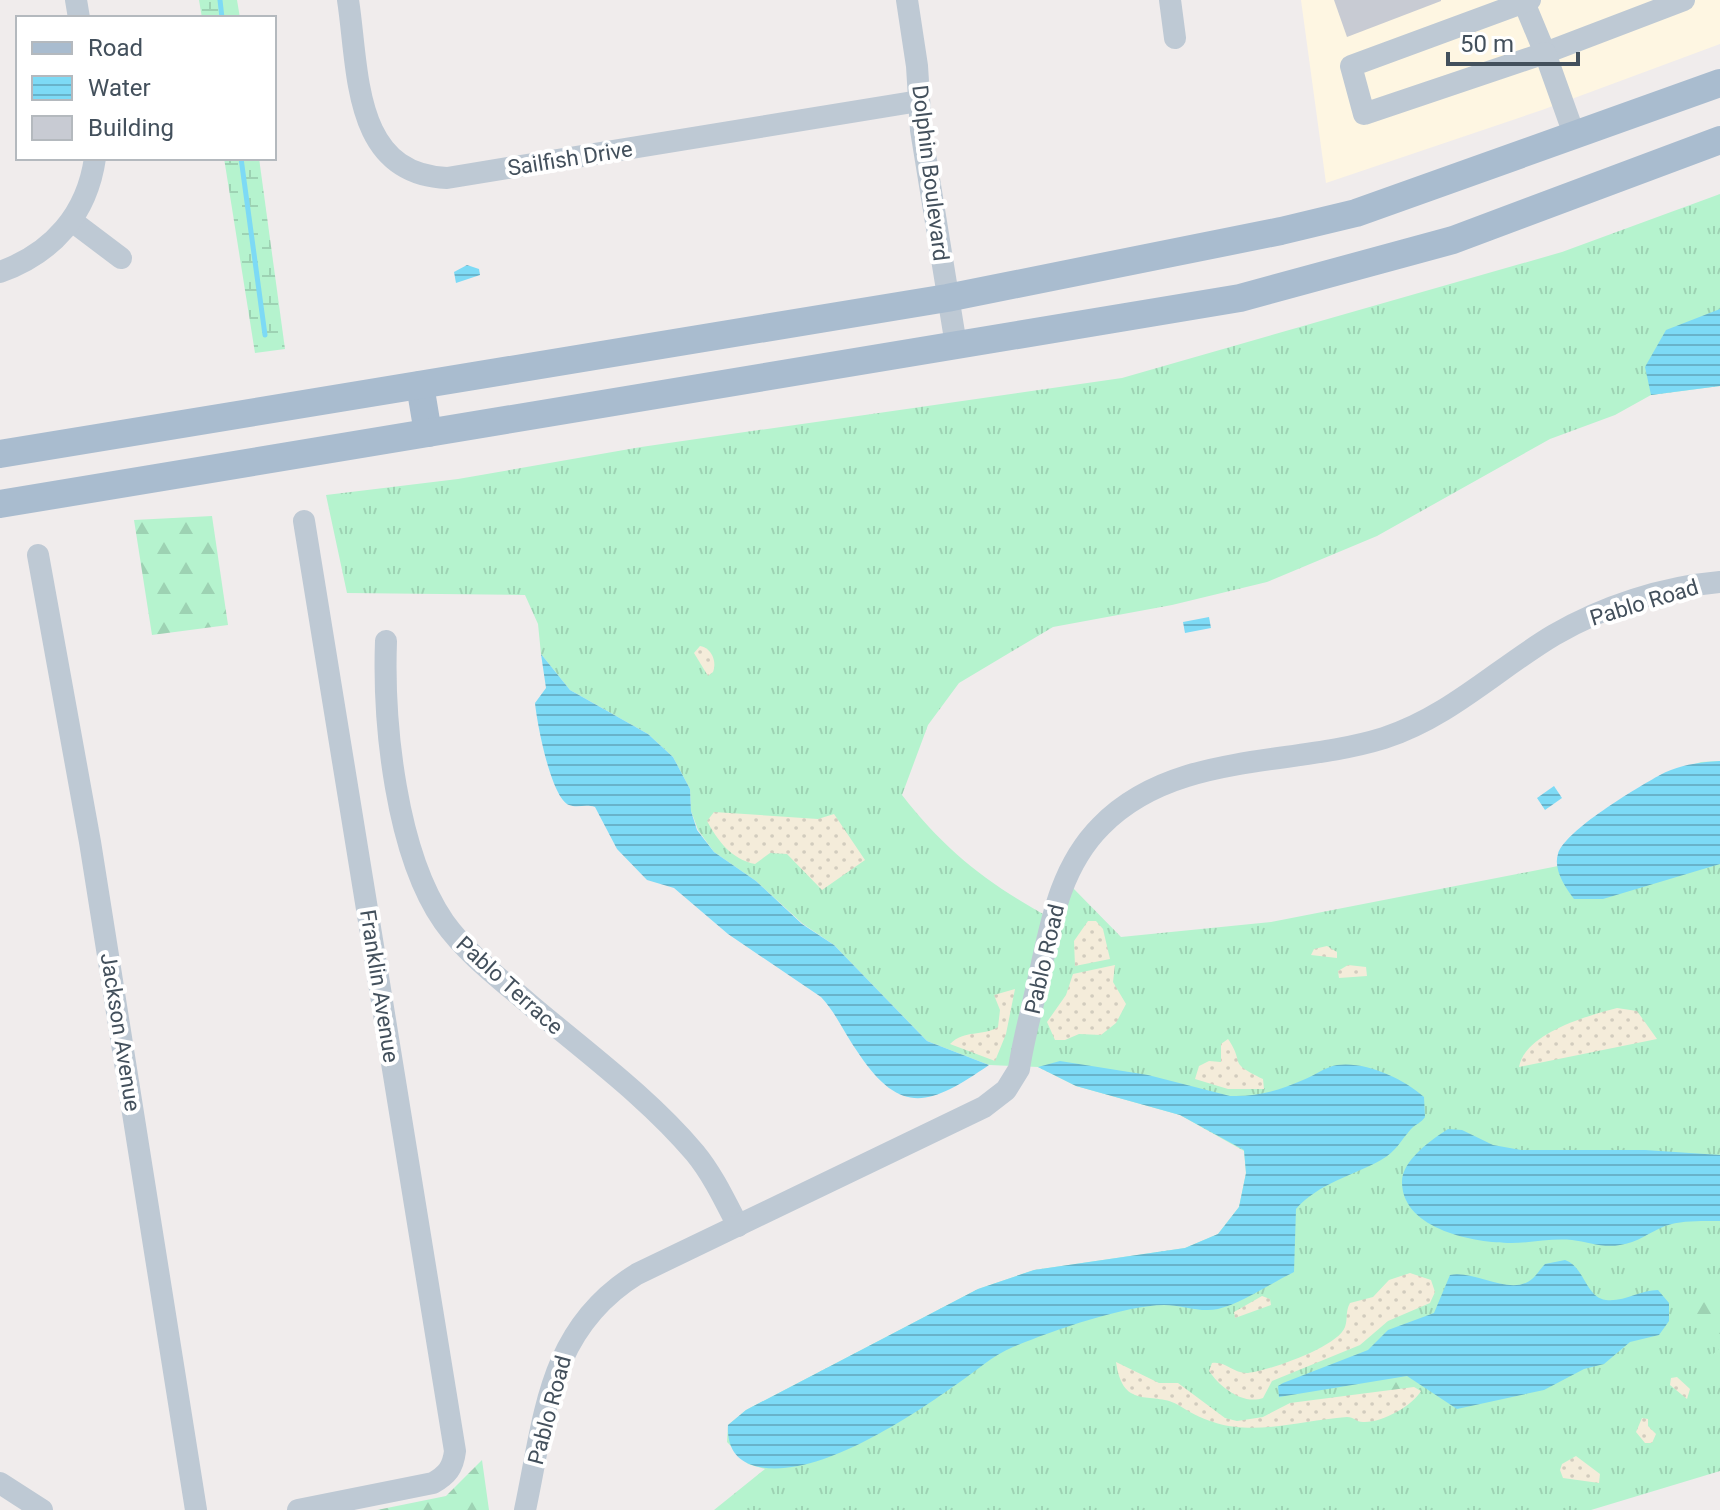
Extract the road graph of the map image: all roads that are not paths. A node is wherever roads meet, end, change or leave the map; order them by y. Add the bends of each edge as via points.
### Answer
1 (348, 0) edge
2 (907, 0) edge
3 (1170, 0) edge
4 (1684, 0) edge
5 (1526, 1) edge
6 (1175, 38) dead end
7 (1545, 53) junction
8 (1720, 83) edge
9 (919, 101) junction
10 (1575, 137) junction
11 (1720, 140) edge
12 (95, 160) edge
13 (72, 221) junction
14 (121, 258) dead end
15 (0, 272) edge
16 (947, 298) junction
17 (956, 345) junction
18 (420, 385) junction
19 (428, 433) junction
20 (0, 454) edge
21 (0, 504) edge
22 (304, 521) dead end
23 (38, 555) dead end
24 (1720, 582) edge
25 (386, 641) dead end
26 (738, 1226) junction
27 (0, 1483) edge
28 (42, 1510) edge
29 (196, 1510) edge
30 (298, 1510) edge
31 (525, 1510) edge

1 - 9 street, Sailfish Drive via 368,126 388,157 411,173 428,177
2 - 9 street, Dolphin Boulevard
3 - 6 street
4 - 7 street
5 - 7 street
5 - 7 street via 1351,66 1364,114
7 - 10 street
8 - 10 main road
9 - 16 street, Dolphin Boulevard
10 - 16 main road via 1356,213
11 - 17 main road via 1453,240 1347,270 1240,298
12 - 13 street via 85,200
13 - 14 street
13 - 15 street via 37,254
16 - 17 street, Dolphin Boulevard
16 - 18 main road
17 - 19 main road
18 - 19 main road
18 - 20 main road
19 - 21 main road
22 - 30 street, Franklin Avenue via 455,1451 446,1476 415,1490
23 - 29 street, Jackson Avenue via 90,842
24 - 26 street, Pablo Road via 1661,592 1583,620 1454,705 1387,737 1194,774 1130,802 1089,839 1062,884 1019,1069 1006,1090 984,1107
25 - 26 street, Pablo Terrace via 385,712 406,830 430,900 458,939 695,1153
26 - 31 street, Pablo Road via 616,1287 579,1325 557,1368
27 - 28 street

